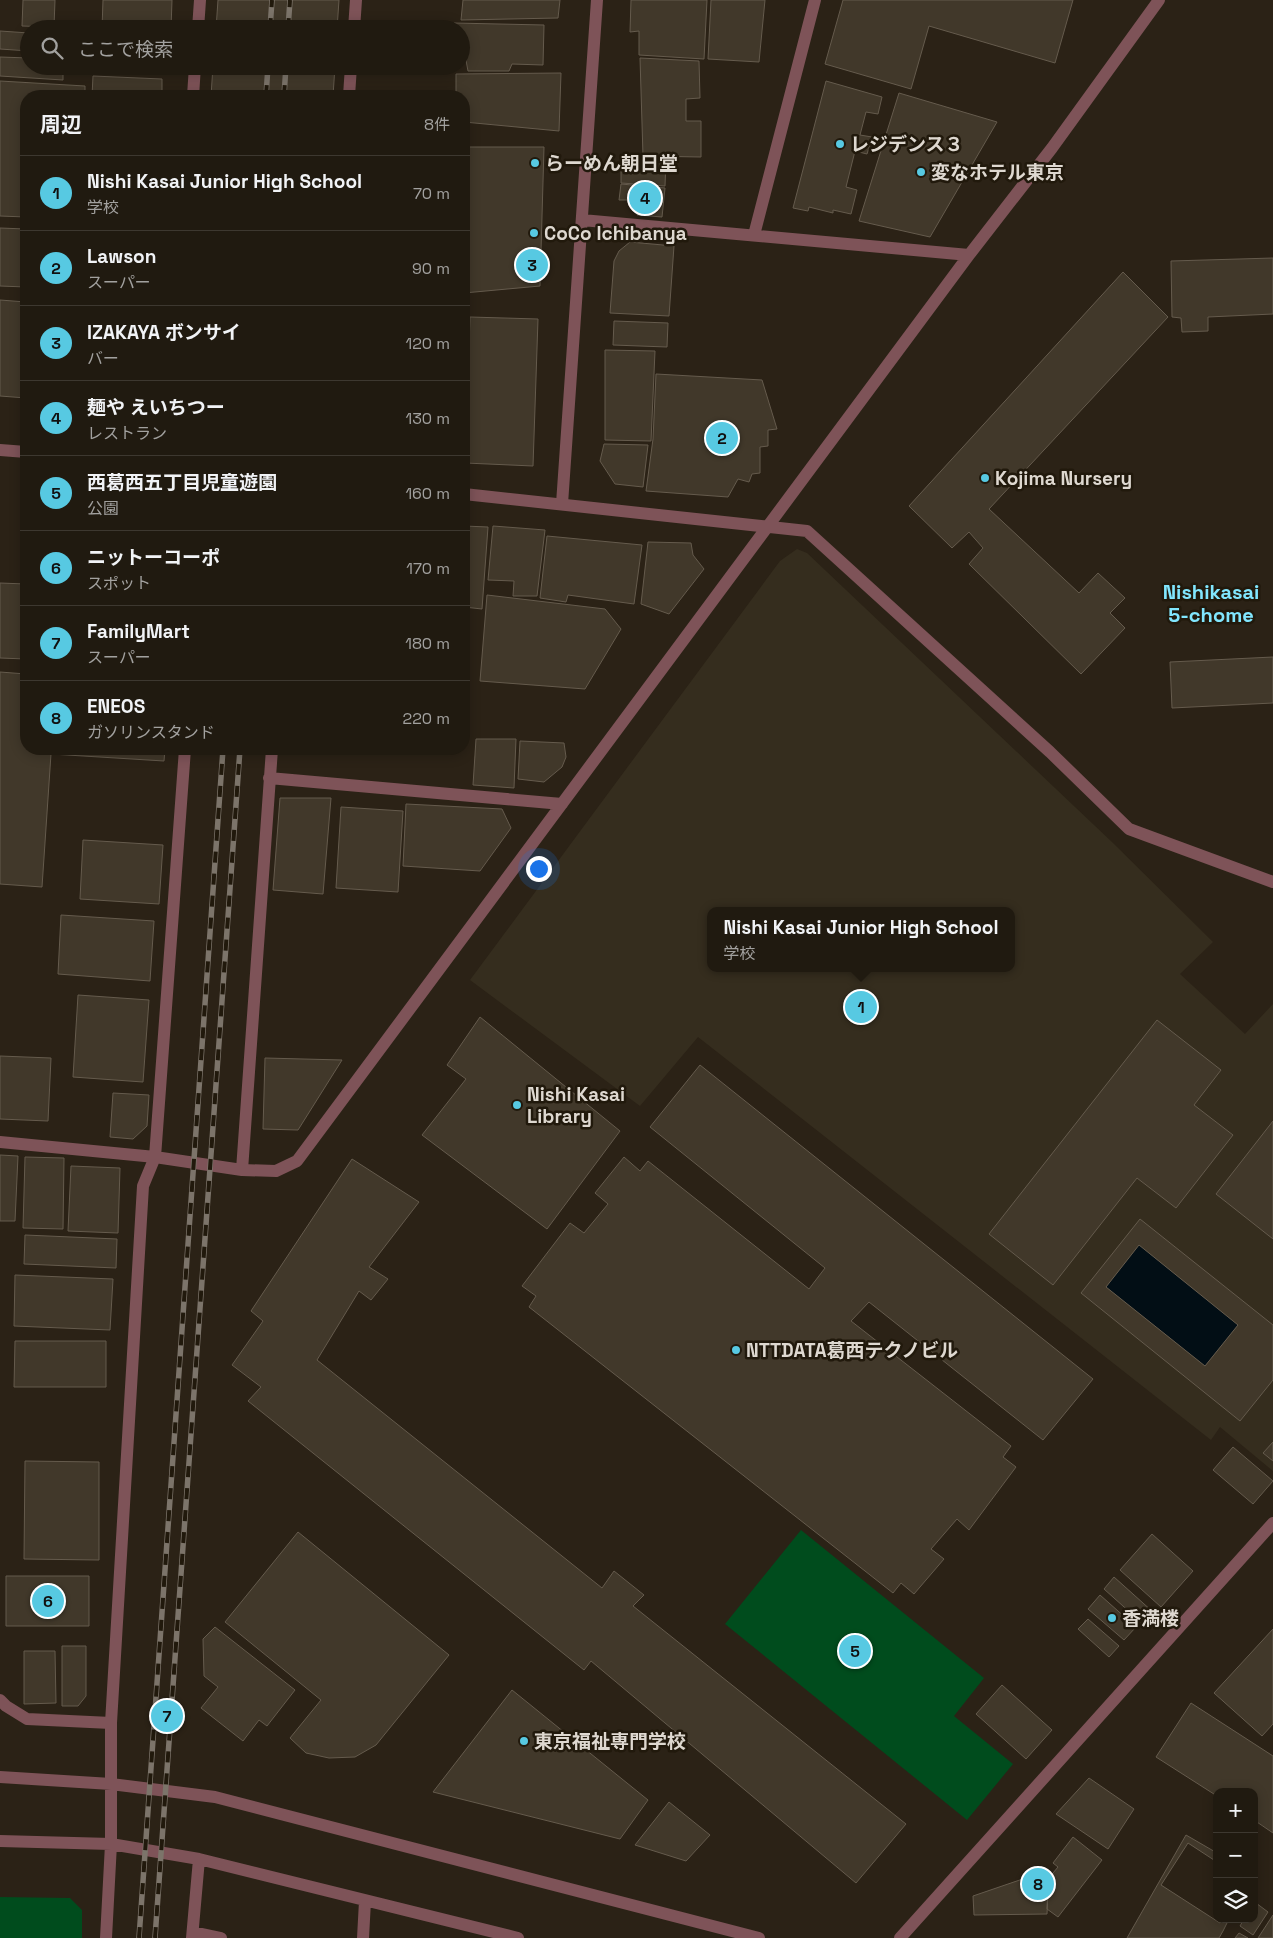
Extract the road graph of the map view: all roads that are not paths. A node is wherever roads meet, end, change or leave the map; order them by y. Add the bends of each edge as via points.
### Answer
1 (200, 0) edge
2 (356, 0) edge
3 (597, 0) edge
4 (814, 0) edge
5 (1160, 0) edge
6 (199, 20) edge
7 (355, 20) edge
8 (194, 75) edge
9 (350, 75) edge
10 (193, 90) edge
11 (349, 90) edge
12 (582, 220) junction
13 (754, 235) junction
14 (969, 255) junction
15 (0, 450) edge
16 (20, 452) edge
17 (470, 495) edge
18 (562, 504) junction
19 (766, 528) junction
20 (185, 755) edge
21 (271, 755) edge
22 (269, 778) junction
23 (562, 804) junction
24 (1273, 882) edge
25 (0, 1142) edge
26 (155, 1157) junction
27 (242, 1170) junction
28 (1273, 1523) edge
29 (0, 1700) edge
30 (111, 1723) junction
31 (0, 1777) edge
32 (111, 1784) junction
33 (0, 1840) edge
34 (111, 1844) junction
35 (199, 1859) junction
36 (365, 1901) junction
37 (192, 1935) edge
38 (106, 1938) edge
39 (221, 1938) edge
40 (363, 1938) edge
41 (518, 1938) edge
42 (759, 1938) edge
43 (900, 1938) edge

1 - 6 street
2 - 7 street
3 - 12 street
4 - 13 street
5 - 14 street
8 - 10 street
9 - 11 street
12 - 13 street
12 - 18 street
13 - 14 street
14 - 19 street
15 - 16 street
17 - 18 street
18 - 19 street
19 - 23 street
19 - 24 street via 807,532 1050,752 1129,829
20 - 26 street
21 - 22 street
22 - 23 street
22 - 27 street
23 - 27 street via 297,1161 276,1171
25 - 26 street
26 - 27 street
26 - 30 street via 143,1186
28 - 43 street
29 - 30 street via 28,1719
30 - 32 street
31 - 32 street
32 - 34 street
32 - 42 street via 216,1797
33 - 34 street
34 - 35 street
34 - 38 street
35 - 36 street
35 - 37 street
36 - 40 street
36 - 41 street
37 - 39 street

